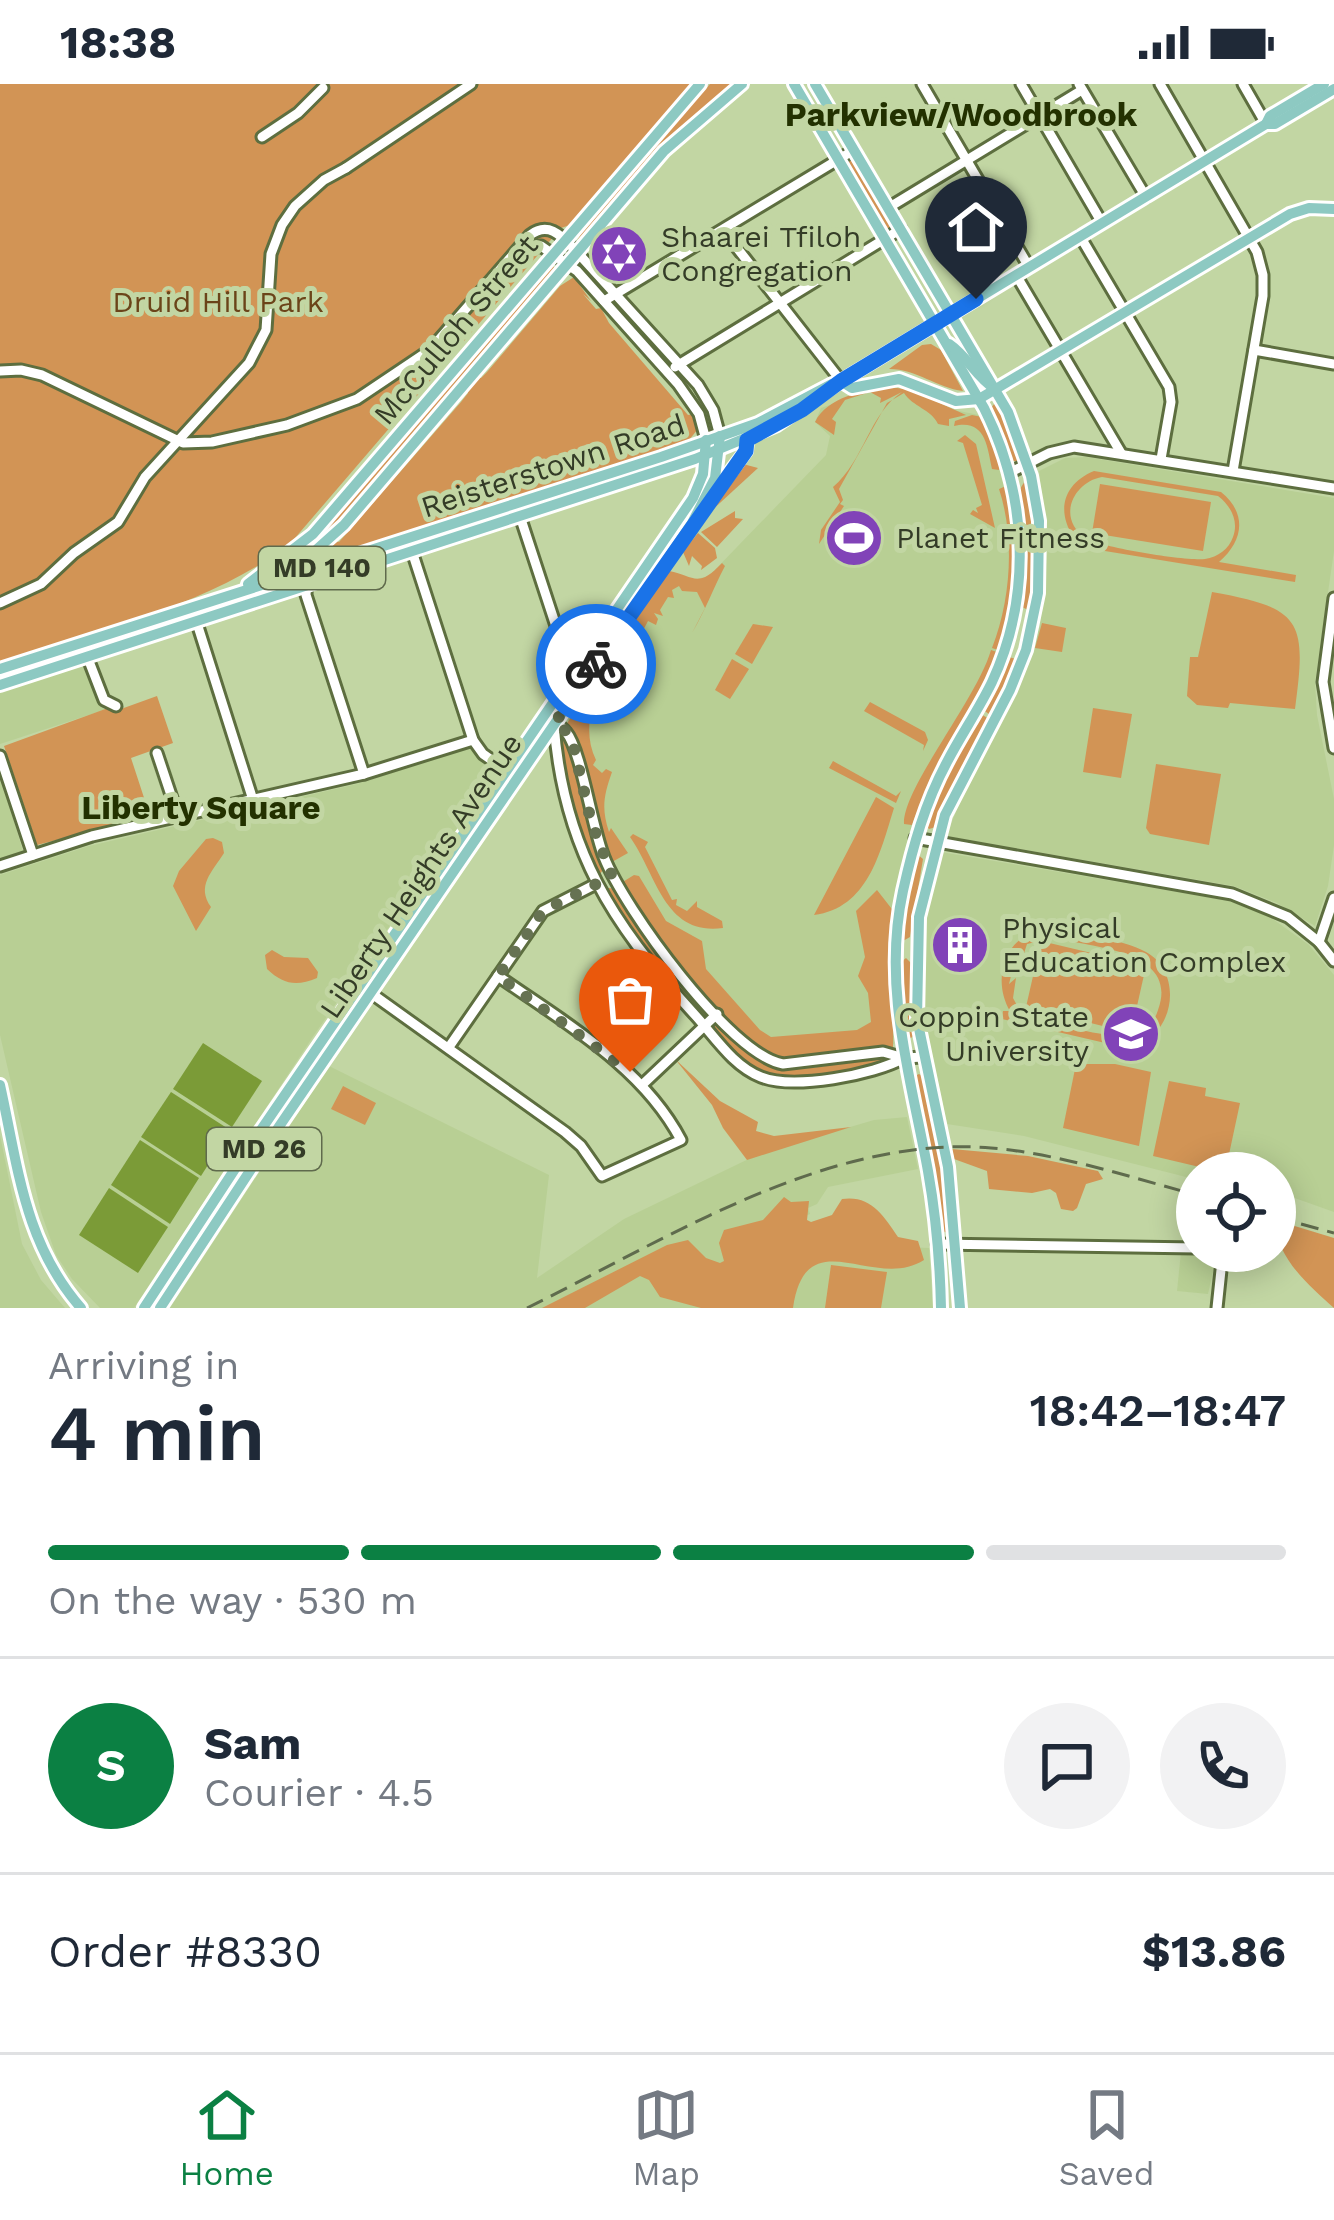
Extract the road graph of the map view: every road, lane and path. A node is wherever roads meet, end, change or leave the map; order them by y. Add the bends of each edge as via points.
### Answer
1 (471, 84) edge
2 (700, 84) edge
3 (742, 84) edge
4 (794, 84) edge
5 (815, 84) edge
6 (922, 84) edge
7 (1021, 84) edge
8 (1160, 84) edge
9 (1243, 84) edge
10 (1081, 87) edge
11 (322, 88) dead end
12 (1334, 89) edge
13 (1320, 90) edge
14 (1040, 116) junction
15 (1267, 124) junction
16 (262, 137) dead end
17 (854, 149) junction
18 (838, 160) junction
19 (967, 161) junction
20 (1205, 161) junction
21 (1146, 197) junction
22 (888, 208) junction
23 (1334, 208) edge
24 (1102, 223) junction
25 (901, 229) junction
26 (723, 230) junction
27 (1080, 236) junction
28 (1250, 237) junction
29 (886, 238) junction
30 (565, 240) junction
31 (578, 251) junction
32 (514, 253) junction
33 (553, 253) junction
34 (567, 263) junction
35 (1029, 267) junction
36 (1016, 275) junction
37 (616, 294) junction
38 (604, 302) junction
39 (780, 303) junction
40 (1126, 311) junction
41 (951, 314) junction
42 (935, 324) junction
43 (946, 343) junction
44 (1061, 350) junction
45 (1254, 350) junction
46 (680, 364) junction
47 (1334, 364) edge
48 (0, 370) edge
49 (667, 371) junction
50 (841, 381) junction
51 (997, 390) junction
52 (979, 399) junction
53 (720, 436) junction
54 (706, 440) junction
55 (747, 440) junction
56 (178, 442) junction
57 (720, 451) junction
58 (1121, 453) junction
59 (706, 455) junction
60 (1161, 459) junction
61 (1028, 464) junction
62 (1233, 471) junction
63 (1009, 473) junction
64 (1334, 488) edge
65 (518, 510) junction
66 (692, 523) junction
67 (410, 545) junction
68 (306, 579) junction
69 (282, 580) junction
70 (235, 592) junction
71 (1334, 598) edge
72 (0, 603) edge
73 (191, 607) junction
74 (239, 607) junction
75 (1333, 612) edge
76 (196, 620) junction
77 (82, 643) junction
78 (86, 657) junction
79 (0, 669) edge
80 (572, 675) junction
81 (0, 685) edge
82 (116, 706) dead end
83 (549, 720) junction
84 (473, 740) junction
85 (1333, 742) edge
86 (157, 753) dead end
87 (0, 756) edge
88 (364, 774) junction
89 (512, 774) junction
90 (254, 800) junction
91 (178, 816) junction
92 (915, 838) junction
93 (935, 843) junction
94 (33, 855) junction
95 (0, 866) edge
96 (612, 876) junction
97 (596, 884) junction
98 (1334, 898) edge
99 (1319, 942) junction
100 (1334, 961) edge
101 (498, 976) junction
102 (365, 989) junction
103 (717, 1014) junction
104 (705, 1026) junction
105 (449, 1047) junction
106 (923, 1057) junction
107 (904, 1058) junction
108 (0, 1085) edge
109 (642, 1085) junction
110 (956, 1242) junction
111 (937, 1244) junction
112 (1176, 1247) edge
113 (1222, 1272) edge
114 (81, 1308) edge
115 (144, 1308) edge
116 (160, 1308) edge
117 (941, 1308) edge
118 (960, 1308) edge
119 (1217, 1308) edge

1 - 56 street via 295,206 273,245 261,344
2 - 30 main road, McCulloh Street
3 - 31 main road via 664,151
4 - 18 main road
5 - 17 main road
6 - 19 street
7 - 14 street
8 - 20 street
9 - 15 street
10 - 14 street
10 - 21 street
11 - 16 street
12 - 13 main road, Reisterstown Road
13 - 15 main road, Reisterstown Road
13 - 15 main road, Reisterstown Road
14 - 19 street
14 - 24 street
15 - 20 main road, Reisterstown Road / MD 140
17 - 18 street
17 - 22 main road
18 - 26 street
18 - 29 main road
19 - 22 street
19 - 35 street
20 - 21 main road, Reisterstown Road / MD 140
20 - 28 street
21 - 24 main road, Reisterstown Road / MD 140
22 - 25 main road
23 - 28 main road via 1300,210
24 - 27 main road, Reisterstown Road / MD 140
25 - 29 street
25 - 41 main road
26 - 37 street
26 - 39 street
27 - 35 main road, Reisterstown Road / MD 140
27 - 40 street
28 - 40 main road
28 - 45 street via 1264,274
29 - 39 street
29 - 42 main road
30 - 31 street, Liberty Heights Avenue
30 - 32 street via 542,229
30 - 33 main road, McCulloh Street
31 - 34 main road
31 - 37 street, Liberty Heights Avenue
32 - 33 street via 533,245
32 - 56 street via 440,340 370,392 274,429
33 - 34 street, Liberty Heights Avenue
33 - 70 main road, McCulloh Street via 313,534
34 - 38 street, Liberty Heights Avenue
34 - 69 main road via 344,525
35 - 36 main road, Reisterstown Road / MD 140
36 - 41 main road, Reisterstown Road / MD 140
36 - 44 street
37 - 38 street
37 - 46 street, Liberty Heights Avenue
38 - 49 street, Liberty Heights Avenue
39 - 46 street
39 - 50 street
40 - 44 main road
40 - 60 street via 1171,393
41 - 42 main road, Reisterstown Road / MD 140
41 - 51 main road
42 - 43 main road
42 - 50 main road, Reisterstown Road / MD 140
43 - 51 main road
43 - 52 main road
44 - 51 main road
44 - 58 street
45 - 47 street
45 - 62 street
46 - 49 street
46 - 53 street, Liberty Heights Avenue via 709,402
48 - 56 street via 42,375
49 - 54 street, Liberty Heights Avenue via 695,407
50 - 52 main road, MD 140 via 852,388 903,380 956,401
50 - 53 main road, Reisterstown Road / MD 140
50 - 55 main road, Reisterstown Road / MD 140
51 - 52 main road
51 - 61 main road
52 - 63 main road
53 - 54 main road, Reisterstown Road / MD 140
53 - 57 main road, Liberty Heights Avenue / MD 26
54 - 59 main road, Liberty Heights Avenue / MD 26
54 - 65 main road, Reisterstown Road / MD 140
55 - 57 main road, Reisterstown Road / MD 140
55 - 66 main road
56 - 72 street via 111,528 32,590
57 - 59 main road, Reisterstown Road / MD 140
57 - 66 main road, Liberty Heights Avenue / MD 26
58 - 60 street
58 - 61 street via 1065,448
59 - 65 main road, Reisterstown Road / MD 140
59 - 80 main road, Liberty Heights Avenue / MD 26 via 693,498
60 - 62 street
61 - 63 street
61 - 93 main road via 1041,547 1026,650
62 - 64 street
63 - 92 main road via 1021,549 1009,636
65 - 67 main road, Reisterstown Road / MD 140
65 - 80 street
66 - 83 main road, Liberty Heights Avenue / MD 26
67 - 68 main road, Reisterstown Road / MD 140
67 - 84 street
68 - 69 main road, Reisterstown Road / MD 140
68 - 74 main road, Reisterstown Road / MD 140
68 - 88 street
69 - 70 main road, Reisterstown Road / MD 140
69 - 74 main road
70 - 73 main road, Reisterstown Road
71 - 75 street
73 - 76 street
73 - 77 main road, Reisterstown Road
74 - 76 main road, Reisterstown Road
75 - 85 street via 1323,682
76 - 78 main road, Reisterstown Road
76 - 90 street
77 - 78 street
77 - 79 main road, Reisterstown Road
78 - 81 main road, Reisterstown Road
78 - 82 street via 104,700
80 - 83 main road, Liberty Heights Avenue / MD 26
83 - 89 main road, Liberty Heights Avenue / MD 26
83 - 96 street via 573,744
83 - 97 street via 571,822
84 - 88 street
84 - 89 street
86 - 91 street
87 - 94 street
88 - 90 street
89 - 102 main road, Liberty Heights Avenue / MD 26
90 - 91 street
91 - 94 street
92 - 93 street
92 - 107 main road via 896,948
93 - 99 street via 1232,894 1288,917
93 - 106 main road via 916,948
94 - 95 street
96 - 97 street
96 - 103 street via 653,941
97 - 101 street via 543,911
97 - 104 street via 627,937
98 - 99 street
99 - 100 street
101 - 105 street
101 - 109 street
102 - 105 street
102 - 115 main road, Liberty Heights Avenue / MD 26
102 - 116 main road, Liberty Heights Avenue / MD 26
103 - 104 street
103 - 107 street via 769,1061 883,1052
104 - 107 street via 739,1063 773,1081 883,1070
104 - 109 street
105 - 109 street via 565,1132 602,1176 681,1140
106 - 107 street
106 - 110 main road
107 - 111 main road
108 - 114 main road via 37,1243
110 - 111 street
110 - 112 street
110 - 118 main road
111 - 117 main road
113 - 119 street

